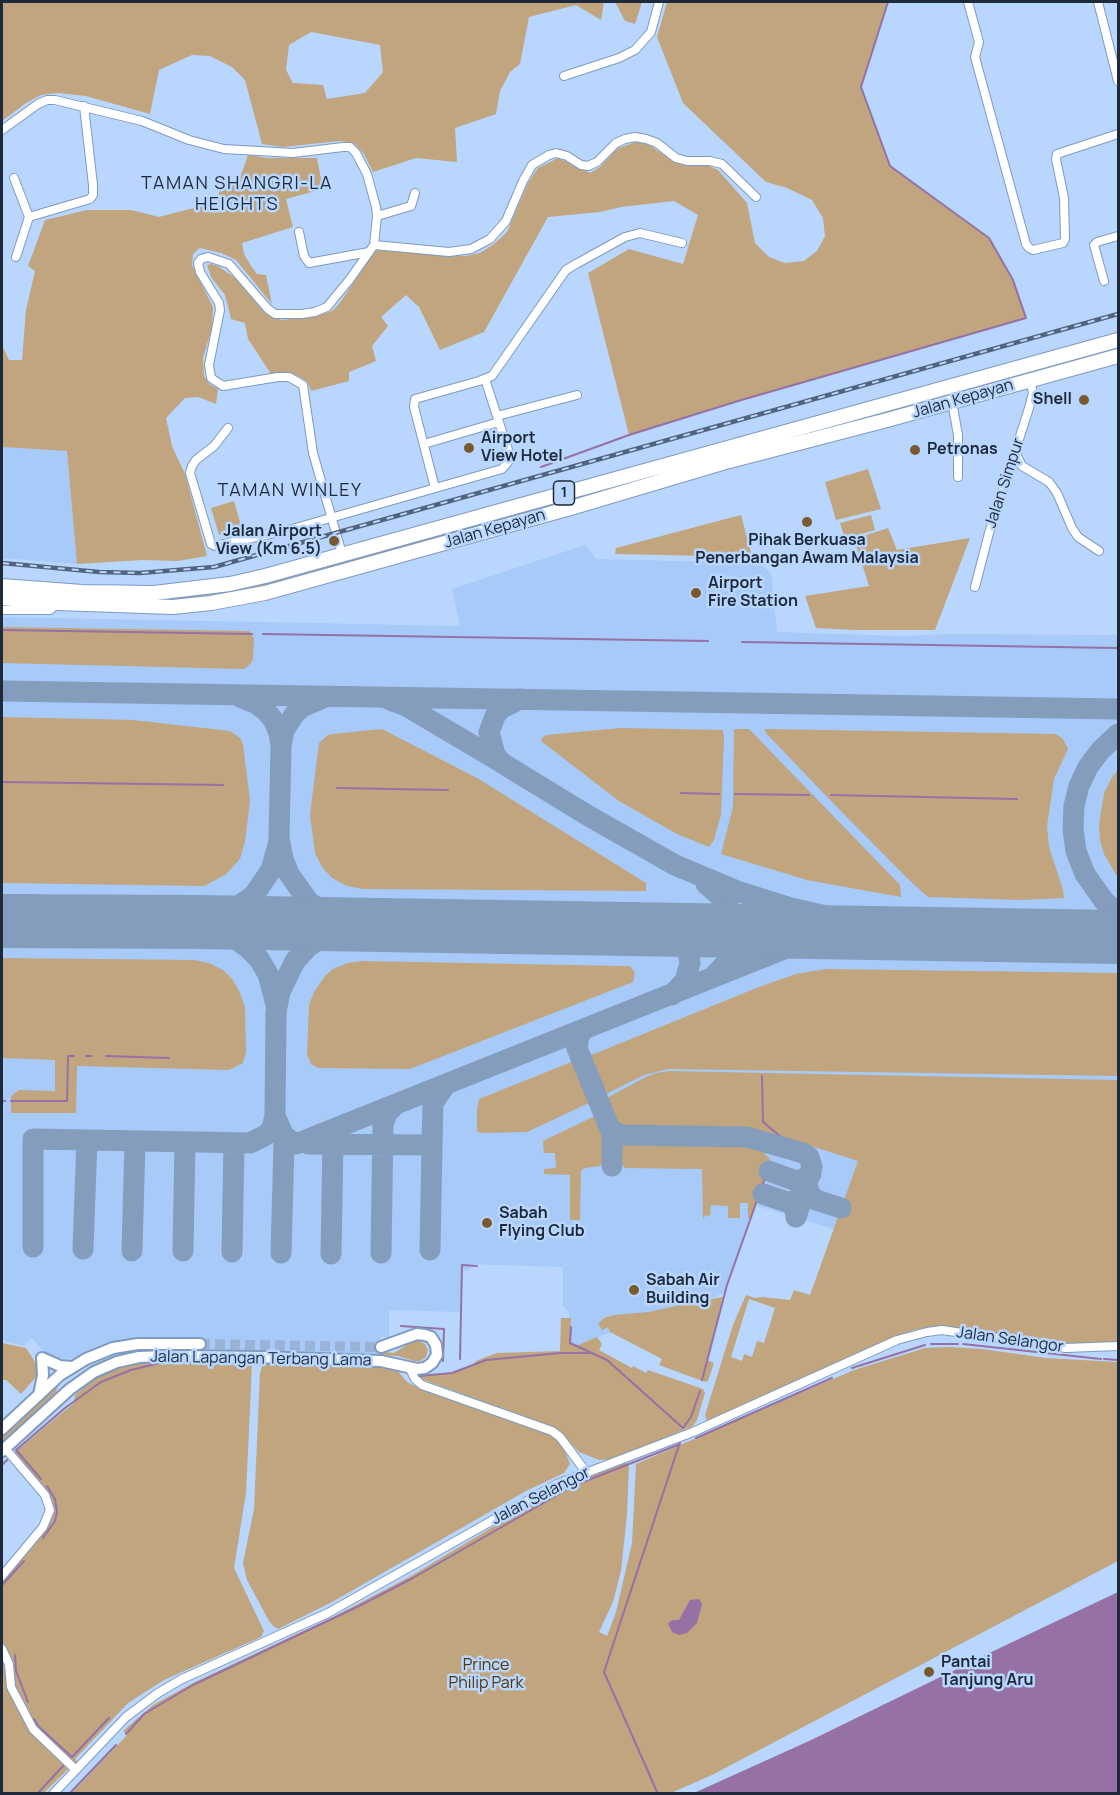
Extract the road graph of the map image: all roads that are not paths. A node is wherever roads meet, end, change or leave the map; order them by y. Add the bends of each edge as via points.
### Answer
1 (659, 2) edge
2 (968, 2) edge
3 (1098, 2) edge
4 (564, 76) dead end
5 (1119, 81) edge
6 (84, 106) junction
7 (2, 130) edge
8 (1119, 134) edge
9 (14, 177) dead end
10 (416, 193) dead end
11 (756, 197) dead end
12 (377, 216) junction
13 (29, 217) junction
14 (298, 232) dead end
15 (1119, 236) edge
16 (682, 243) dead end
17 (374, 245) junction
18 (369, 252) junction
19 (16, 257) dead end
20 (1104, 281) dead end
21 (1119, 340) edge
22 (1119, 356) edge
23 (485, 379) junction
24 (1030, 380) junction
25 (576, 395) dead end
26 (952, 402) junction
27 (498, 419) junction
28 (228, 428) dead end
29 (424, 444) junction
30 (1015, 452) junction
31 (958, 477) dead end
32 (435, 488) junction
33 (330, 517) junction
34 (1099, 550) dead end
35 (342, 554) junction
36 (2, 586) edge
37 (975, 587) dead end
38 (2, 598) edge
39 (58, 603) junction
40 (2, 610) edge
41 (200, 1344) tunnel mouth
42 (1119, 1346) edge
43 (381, 1347) tunnel mouth
44 (72, 1367) junction
45 (409, 1367) junction
46 (39, 1395) junction
47 (2, 1429) edge
48 (3, 1450) edge
49 (586, 1472) junction
50 (2, 1576) edge
51 (2, 1649) edge
52 (76, 1770) junction
53 (53, 1794) edge

1 - 4 street via 651,32 635,50
2 - 8 street via 979,42 975,57 1029,248 1063,243 1065,238 1057,154
3 - 5 street
6 - 7 street via 47,100
6 - 12 street via 224,149 293,153 350,147 367,174
6 - 13 street via 93,195 86,201
9 - 13 street
10 - 12 street via 411,206
11 - 17 street via 722,164 676,158 657,143 634,137 616,143 588,166 556,153 532,165 502,227 471,249 449,252
12 - 17 street
13 - 19 street
14 - 18 street via 309,263
15 - 20 street via 1094,245
16 - 23 street via 640,233 625,237 566,270 497,370
17 - 18 street
18 - 33 street via 327,307 292,315 275,314 268,309 229,264 208,257 198,263 220,310 209,365 211,378 223,386 278,377 289,377 303,385 313,453
21 - 35 highway, Jalan Kepayan / 1
22 - 24 highway, Jalan Kepayan / 1
23 - 27 street
23 - 29 street via 415,399
24 - 26 highway, Jalan Kepayan / 1
24 - 30 street, Jalan Simpur via 1033,393
25 - 27 street
26 - 31 street via 958,435
26 - 39 highway, Jalan Kepayan / 1 via 265,593 173,607
27 - 29 street
27 - 32 street via 509,453 507,465
28 - 33 street via 190,473 211,544 221,546
29 - 32 street
30 - 34 street via 1022,466 1049,482 1078,537
30 - 37 street, Jalan Simpur
32 - 33 street
33 - 35 street
35 - 36 highway, Jalan Kepayan / 1 via 230,584 177,591 112,593
38 - 39 highway, Jalan Kepayan / 1
39 - 40 street via 50,610
41 - 44 main road, Jalan Lapangan Terbang Lama via 113,1348
42 - 49 street, Jalan Selangor via 1066,1348 942,1330 927,1332 897,1340 693,1432
43 - 45 main road, Jalan Lapangan Terbang Lama via 417,1334 431,1337 437,1355 432,1363 425,1368
44 - 46 main road, Jalan Lapangan Terbang Lama
44 - 46 main road via 42,1358
45 - 48 main road, Jalan Lapangan Terbang Lama via 381,1361 139,1357 94,1372
45 - 49 street via 422,1384 552,1431
46 - 47 main road, Jalan Lapangan Terbang Lama
48 - 50 street via 45,1495 50,1510 43,1527
49 - 52 street, Jalan Selangor via 531,1498 328,1613 158,1693 126,1717
51 - 52 street via 11,1687 33,1729
52 - 53 street, Jalan Selangor

